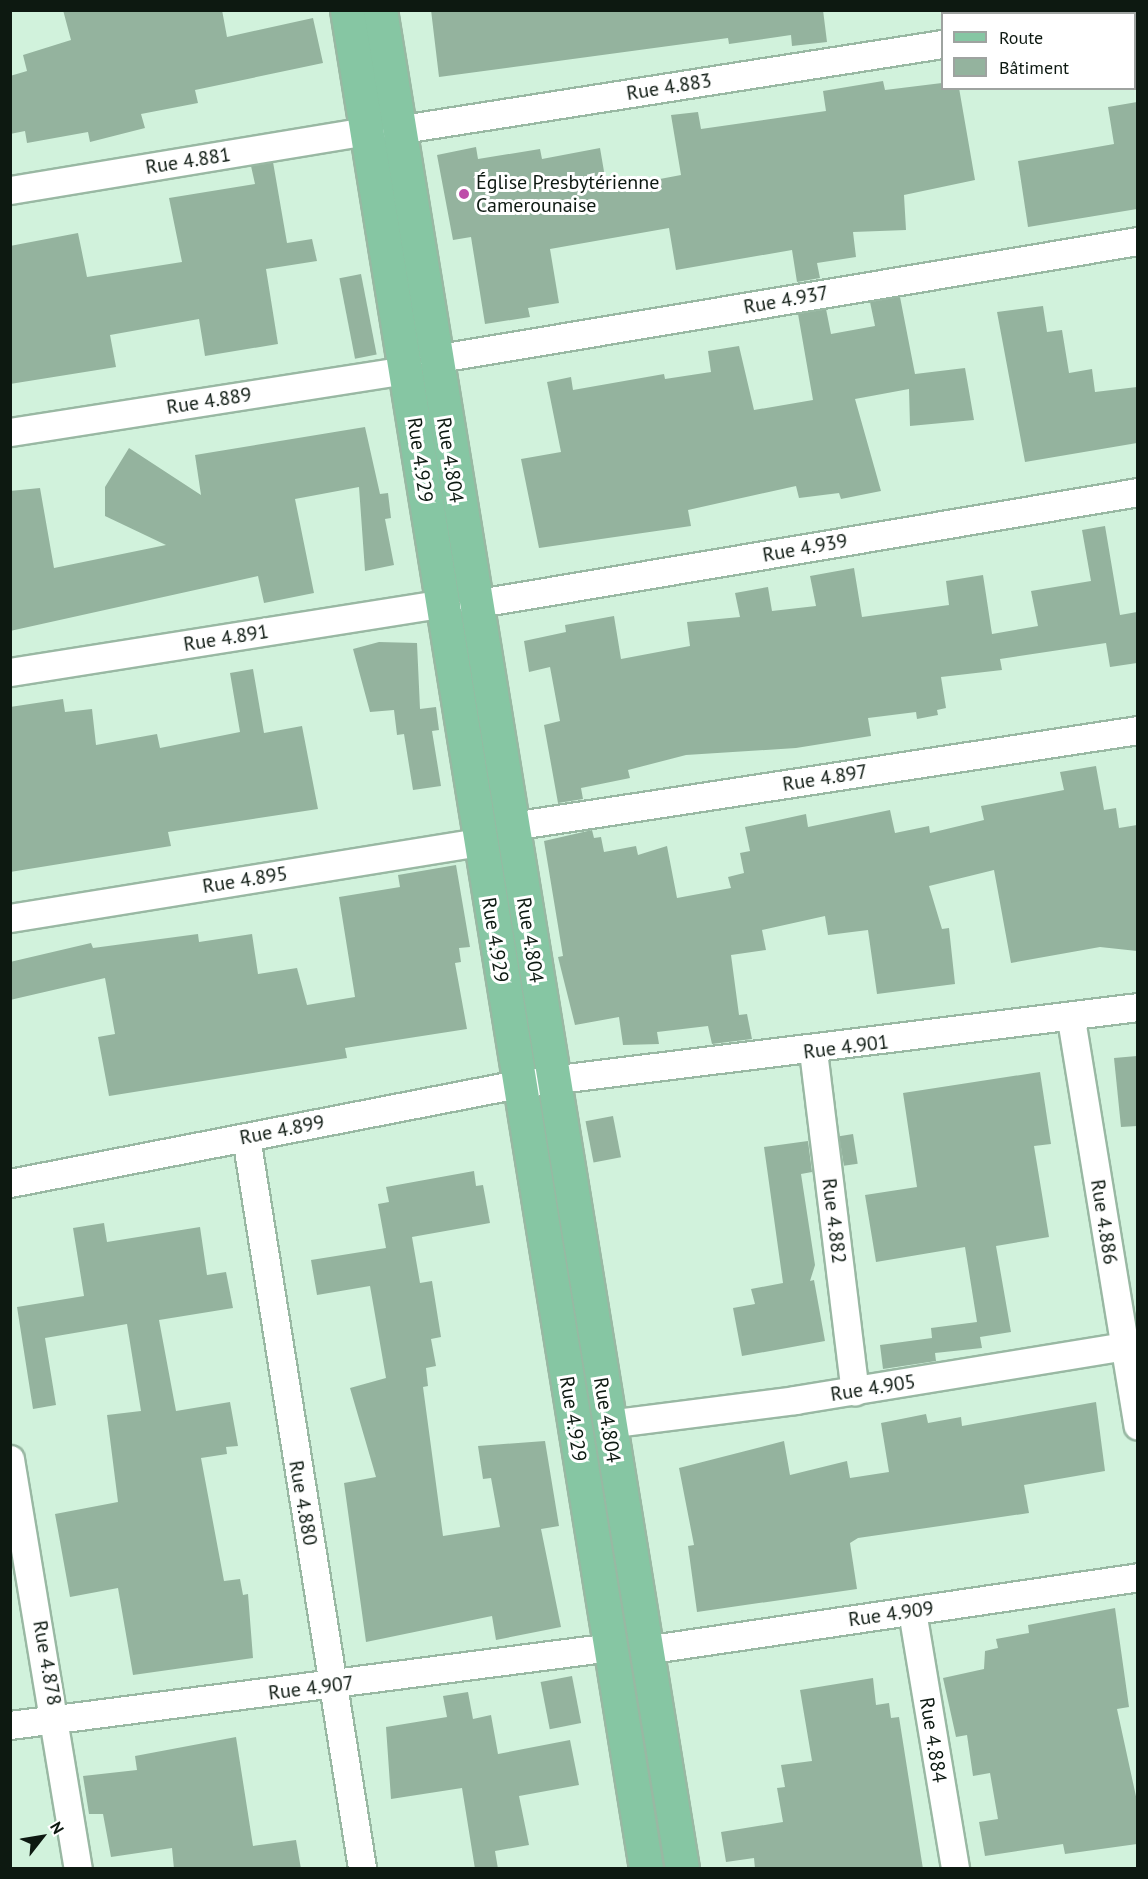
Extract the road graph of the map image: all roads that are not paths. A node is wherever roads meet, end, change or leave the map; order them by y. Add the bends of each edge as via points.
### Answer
1 (347, 10) edge
2 (380, 10) edge
3 (941, 44) edge
4 (381, 130) junction
5 (10, 190) edge
6 (1137, 241) edge
7 (420, 365) junction
8 (10, 432) edge
9 (1137, 492) edge
10 (457, 604) junction
11 (10, 672) edge
12 (1137, 730) edge
13 (512, 826) junction
14 (479, 842) junction
15 (10, 918) edge
16 (1137, 1007) edge
17 (1071, 1019) junction
18 (813, 1051) junction
19 (553, 1083) junction
20 (518, 1084) junction
21 (246, 1137) junction
22 (10, 1183) edge
23 (1131, 1345) edge
24 (855, 1390) junction
25 (608, 1424) junction
26 (1137, 1426) edge
27 (10, 1459) edge
28 (13, 1494) edge
29 (1137, 1581) edge
30 (912, 1611) junction
31 (611, 1647) junction
32 (645, 1650) junction
33 (335, 1686) junction
34 (57, 1718) junction
35 (10, 1725) edge
36 (78, 1869) edge
37 (362, 1869) edge
38 (646, 1869) edge
39 (682, 1869) edge
40 (955, 1869) edge

1 - 4 main road
2 - 4 main road, Rue 4.804
3 - 4 street, Rue 4.883
4 - 5 street, Rue 4.881
4 - 7 main road, Rue 4.804
6 - 7 street, Rue 4.937
7 - 8 street, Rue 4.889
7 - 10 main road, Rue 4.804
9 - 10 street, Rue 4.939
10 - 11 street, Rue 4.891
10 - 13 main road, Rue 4.804
10 - 14 main road, Rue 4.929
12 - 13 street, Rue 4.897
13 - 19 main road, Rue 4.804
14 - 15 street, Rue 4.895
14 - 20 main road, Rue 4.929
16 - 17 street, Rue 4.901
17 - 18 street, Rue 4.901
17 - 23 street, Rue 4.886
18 - 19 street, Rue 4.901
18 - 24 street, Rue 4.882
19 - 20 street, Rue 4.899
19 - 25 main road, Rue 4.804
20 - 21 street, Rue 4.899
20 - 31 main road, Rue 4.929
21 - 22 street, Rue 4.899
21 - 33 street, Rue 4.880
23 - 24 street, Rue 4.905
23 - 26 street, Rue 4.886
24 - 25 street, Rue 4.905
25 - 32 main road, Rue 4.804
27 - 28 street, Rue 4.878
28 - 34 street, Rue 4.878
29 - 30 street, Rue 4.909
30 - 32 street, Rue 4.909
30 - 40 street, Rue 4.884
31 - 33 street, Rue 4.907
31 - 38 main road, Rue 4.929
32 - 39 main road, Rue 4.804
33 - 34 street, Rue 4.907
33 - 37 street, Rue 4.880
34 - 35 street, Rue 4.907
34 - 36 street, Rue 4.878

